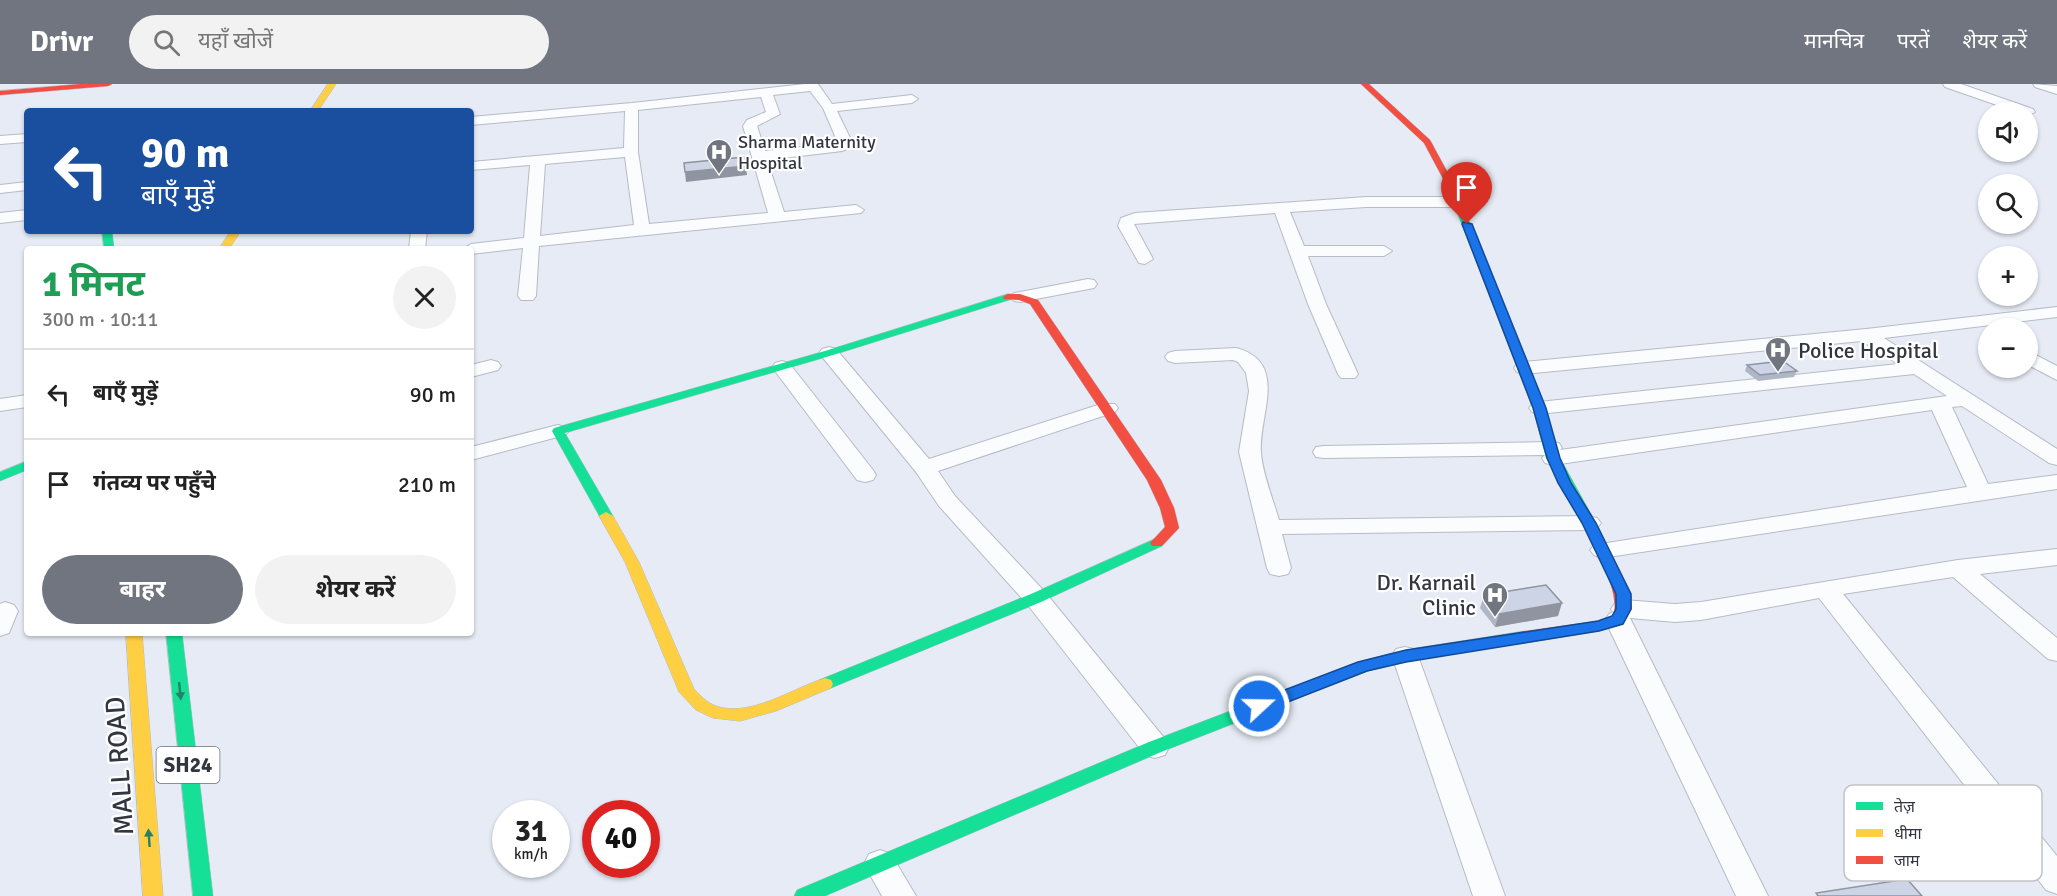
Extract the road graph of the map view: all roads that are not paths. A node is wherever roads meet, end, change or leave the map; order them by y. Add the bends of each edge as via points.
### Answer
1 (332, 84) edge
2 (1365, 84) edge
3 (1949, 84) edge
4 (2039, 84) edge
5 (105, 85) edge
6 (812, 86) edge
7 (2057, 90) edge
8 (766, 92) junction
9 (0, 93) edge
10 (912, 99) dead end
11 (107, 102) dead end
12 (1998, 102) edge
13 (632, 107) junction
14 (316, 108) edge
15 (829, 108) junction
16 (474, 121) edge
17 (24, 138) edge
18 (0, 140) edge
19 (631, 152) junction
20 (760, 156) junction
21 (538, 160) junction
22 (474, 166) edge
23 (24, 186) edge
24 (0, 189) edge
25 (1459, 202) junction
26 (1281, 208) junction
27 (856, 210) dead end
28 (24, 215) edge
29 (777, 216) junction
30 (0, 218) edge
31 (642, 229) junction
32 (533, 241) junction
33 (474, 249) edge
34 (1298, 251) junction
35 (1384, 251) dead end
36 (1145, 259) dead end
37 (1088, 284) dead end
38 (527, 296) dead end
39 (1020, 297) junction
40 (2055, 313) edge
41 (1969, 323) junction
42 (1978, 328) edge
43 (1866, 335) junction
44 (829, 353) junction
45 (1175, 357) dead end
46 (2038, 363) edge
47 (491, 366) dead end
48 (782, 367) junction
49 (1524, 368) junction
50 (1919, 368) junction
51 (474, 370) edge
52 (1348, 374) dead end
53 (2057, 374) edge
54 (1966, 399) junction
55 (24, 401) edge
56 (1940, 404) junction
57 (0, 405) edge
58 (1108, 408) junction
59 (1539, 408) junction
60 (558, 431) junction
61 (1324, 452) dead end
62 (474, 453) edge
63 (1552, 453) junction
64 (2057, 458) edge
65 (24, 466) edge
66 (925, 468) junction
67 (865, 475) dead end
68 (0, 477) edge
69 (2057, 482) edge
70 (1980, 492) junction
71 (1589, 523) junction
72 (1269, 527) junction
73 (1602, 550) junction
74 (2057, 558) edge
75 (1279, 568) dead end
76 (1958, 568) junction
77 (1825, 589) junction
78 (1036, 598) junction
79 (1621, 614) junction
80 (134, 636) edge
81 (174, 636) edge
82 (2057, 651) edge
83 (1406, 656) junction
84 (1155, 747) junction
85 (1981, 785) edge
86 (2042, 861) edge
87 (880, 864) junction
88 (2057, 880) edge
89 (153, 896) edge
90 (203, 896) edge
91 (804, 896) edge
92 (900, 896) edge
93 (1489, 896) edge
94 (1752, 896) edge

1 - 14 street
2 - 25 street via 1426,142 1440,161
3 - 12 street
4 - 7 street
5 - 9 street
5 - 11 street
6 - 8 street
6 - 15 street
8 - 13 street
8 - 20 street via 772,114 750,126
10 - 15 street
13 - 16 street
13 - 19 street
15 - 20 street via 844,145
17 - 18 street
19 - 21 street
19 - 31 street
20 - 29 street
21 - 22 street
21 - 32 street
23 - 24 street
25 - 26 street
25 - 49 street
26 - 34 street
26 - 36 street via 1127,221 1126,226
27 - 29 street
28 - 30 street
29 - 31 street
31 - 32 street
32 - 33 street
32 - 38 street
34 - 35 street
34 - 52 street
37 - 39 street
39 - 44 street via 998,299
39 - 58 street via 1034,302
40 - 41 street
41 - 42 street
41 - 43 street
43 - 49 street
43 - 50 street
44 - 48 street
44 - 66 street
45 - 72 street via 1236,354 1245,358 1256,372 1259,391 1250,452
46 - 53 street
47 - 51 street
48 - 60 street
48 - 67 street
49 - 59 street
50 - 54 street
50 - 59 street
54 - 56 street
54 - 64 street
55 - 57 street
56 - 63 street
56 - 70 street
58 - 66 street
58 - 78 street via 1166,502 1172,528 1162,540
59 - 63 street
60 - 62 street
60 - 78 street via 632,562 687,692 715,714 741,716 769,707
61 - 63 street
63 - 71 street
65 - 68 street
66 - 78 street via 947,501
69 - 70 street
70 - 73 street
71 - 72 street
71 - 73 street
72 - 75 street
73 - 79 street via 1623,594
74 - 76 street
76 - 77 street
76 - 82 street
77 - 79 street via 1701,611
77 - 85 street
78 - 84 street
79 - 83 street via 1599,626
79 - 94 street
89 -> 80 street, MALL ROAD / SH24
81 -> 90 street, SH24
83 - 84 street via 1364,666
83 - 93 street
84 - 87 street
86 - 88 street
87 - 91 street
87 - 92 street

